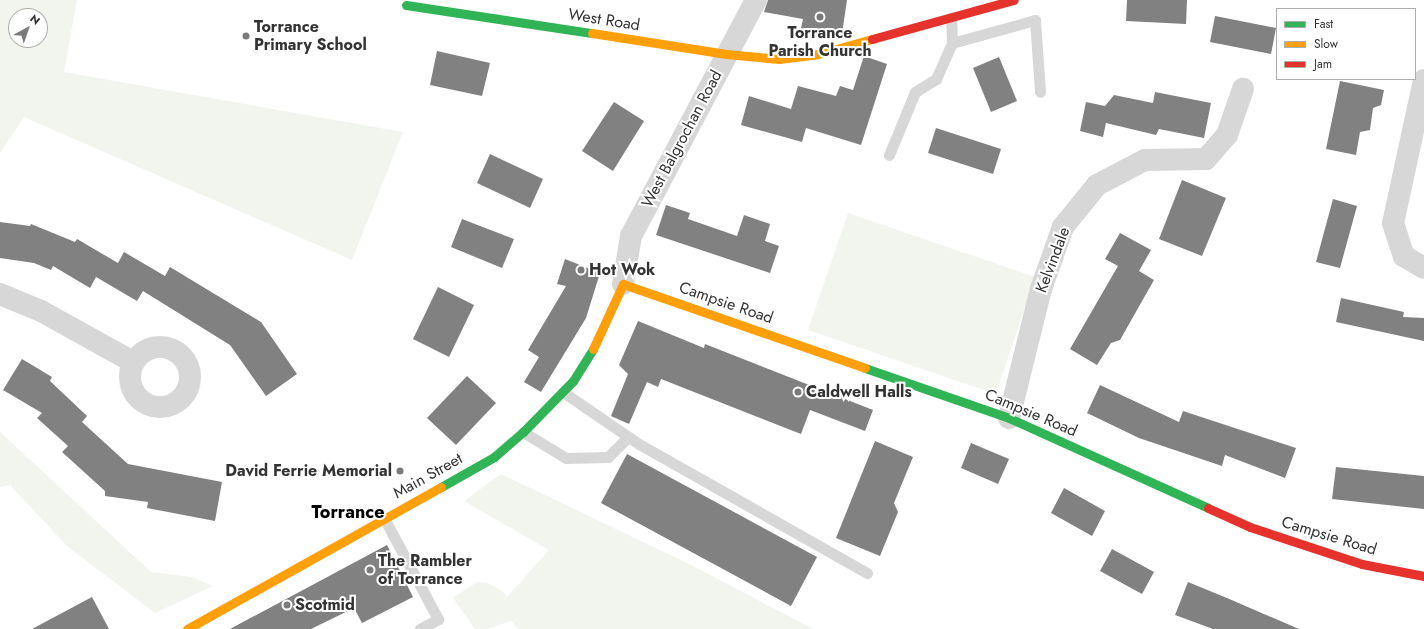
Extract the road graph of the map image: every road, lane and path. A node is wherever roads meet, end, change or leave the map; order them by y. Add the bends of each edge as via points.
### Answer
1 (756, 0) edge
2 (1014, 0) edge
3 (403, 2) edge
4 (950, 18) junction
5 (952, 43) junction
6 (726, 54) junction
7 (1424, 80) edge
8 (1243, 89) dead end
9 (1040, 92) dead end
10 (889, 154) dead end
11 (1424, 268) edge
12 (623, 284) junction
13 (0, 294) edge
14 (133, 362) dead end
15 (563, 392) junction
16 (1009, 418) junction
17 (523, 432) junction
18 (628, 437) junction
19 (384, 518) junction
20 (867, 574) dead end
21 (1424, 576) edge
22 (187, 629) edge
23 (420, 629) edge

1 - 6 street, West Balgrochan Road
2 - 4 main road, West Road
3 - 6 main road, West Road
4 - 5 lane
4 - 6 main road, West Road via 818,54 779,59
5 - 9 lane via 1035,20
5 - 10 lane via 936,79 915,92
6 - 12 street, West Balgrochan Road via 631,236
7 - 11 street via 1393,223 1404,256
8 - 16 street, Kelvindale via 1227,135 1206,158 1145,160 1097,185 1063,227 1041,289
12 - 15 main road, Main Street via 597,343
12 - 16 main road, Campsie Road
13 - 14 street via 41,311
15 - 17 main road, Main Street
15 - 18 lane
16 - 21 main road, Campsie Road via 1250,527 1362,564
17 - 18 lane via 566,458 608,456
17 - 19 main road, Main Street via 494,457
18 - 20 lane
19 - 22 main road, Main Street
19 - 23 lane via 438,619

